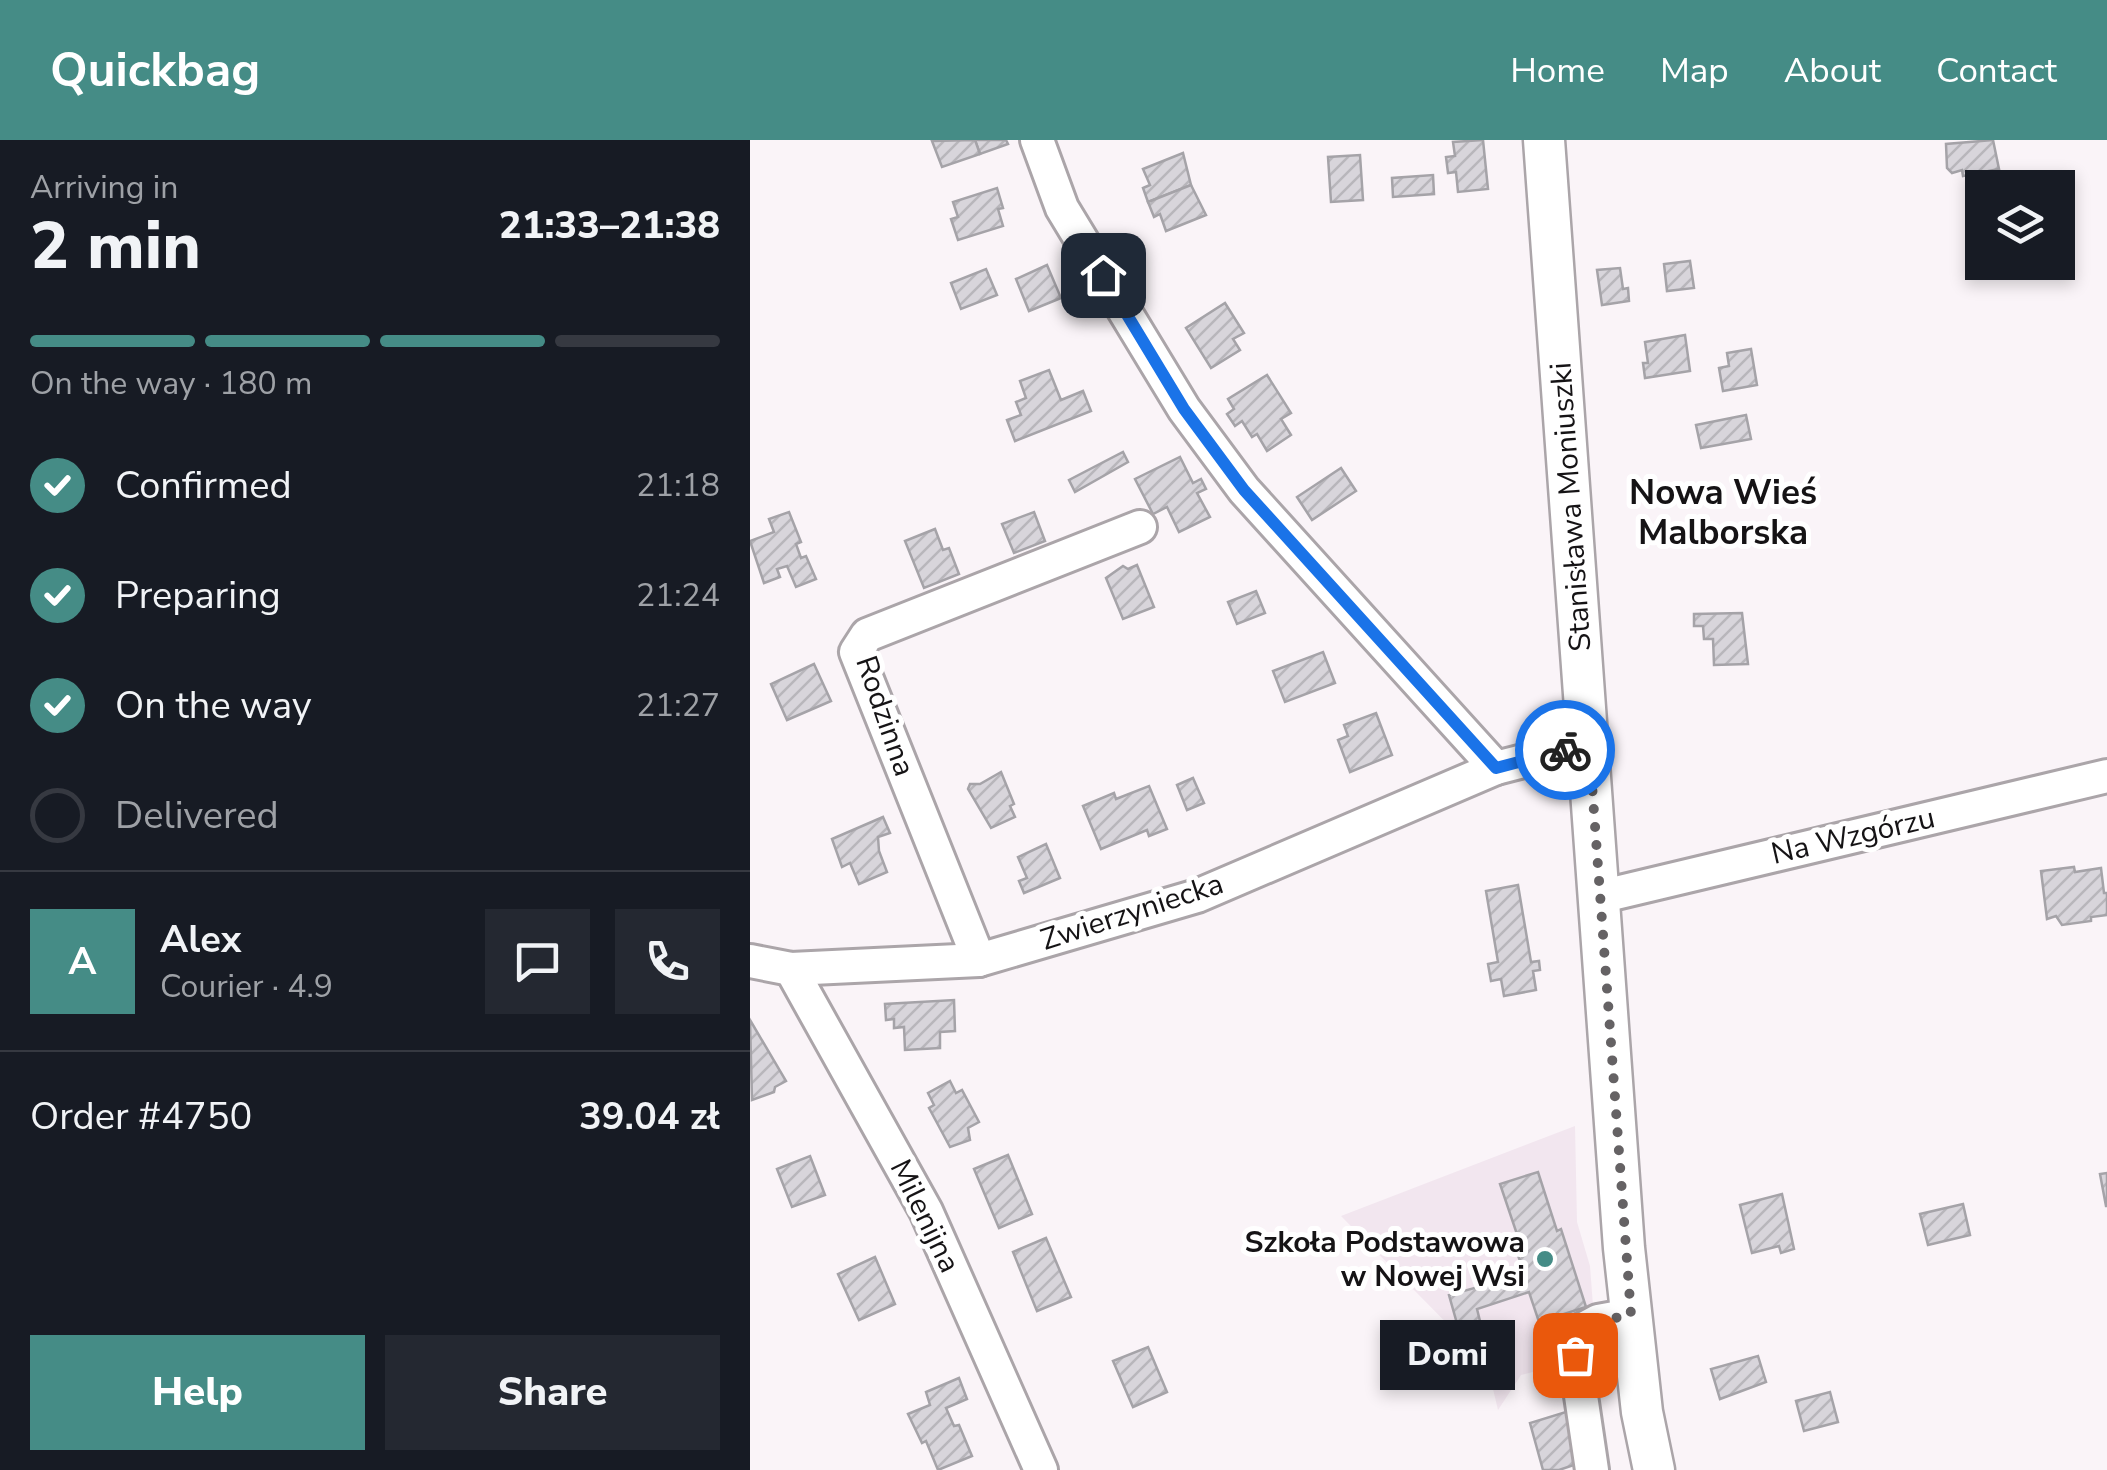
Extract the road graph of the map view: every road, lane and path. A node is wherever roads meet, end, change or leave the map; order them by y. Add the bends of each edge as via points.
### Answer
1 (1036, 140) edge
2 (1544, 140) edge
3 (1140, 528) dead end
4 (1589, 744) junction
5 (1496, 768) junction
6 (2107, 776) edge
7 (1599, 897) junction
8 (979, 960) junction
9 (750, 961) edge
10 (791, 969) junction
11 (1631, 1315) junction
12 (1041, 1470) edge
13 (1592, 1470) edge
14 (1654, 1470) edge

1 - 5 street via 1062,208 1184,409 1244,490
2 - 4 main road, Stanisława Moniuszki
3 - 8 street, Rodzinna via 867,635 856,652
4 - 5 street, Zwierzyniecka
4 - 7 main road, Stanisława Moniuszki
5 - 8 street, Zwierzyniecka via 1197,896
6 - 7 street, Na Wzgórzu
7 - 11 main road, Stanisława Moniuszki
8 - 10 street, Zwierzyniecka
9 - 10 street, Zwierzyniecka
10 - 12 street, Milenijna via 926,1212
11 - 13 street via 1572,1335
11 - 14 main road, Stanisława Moniuszki

